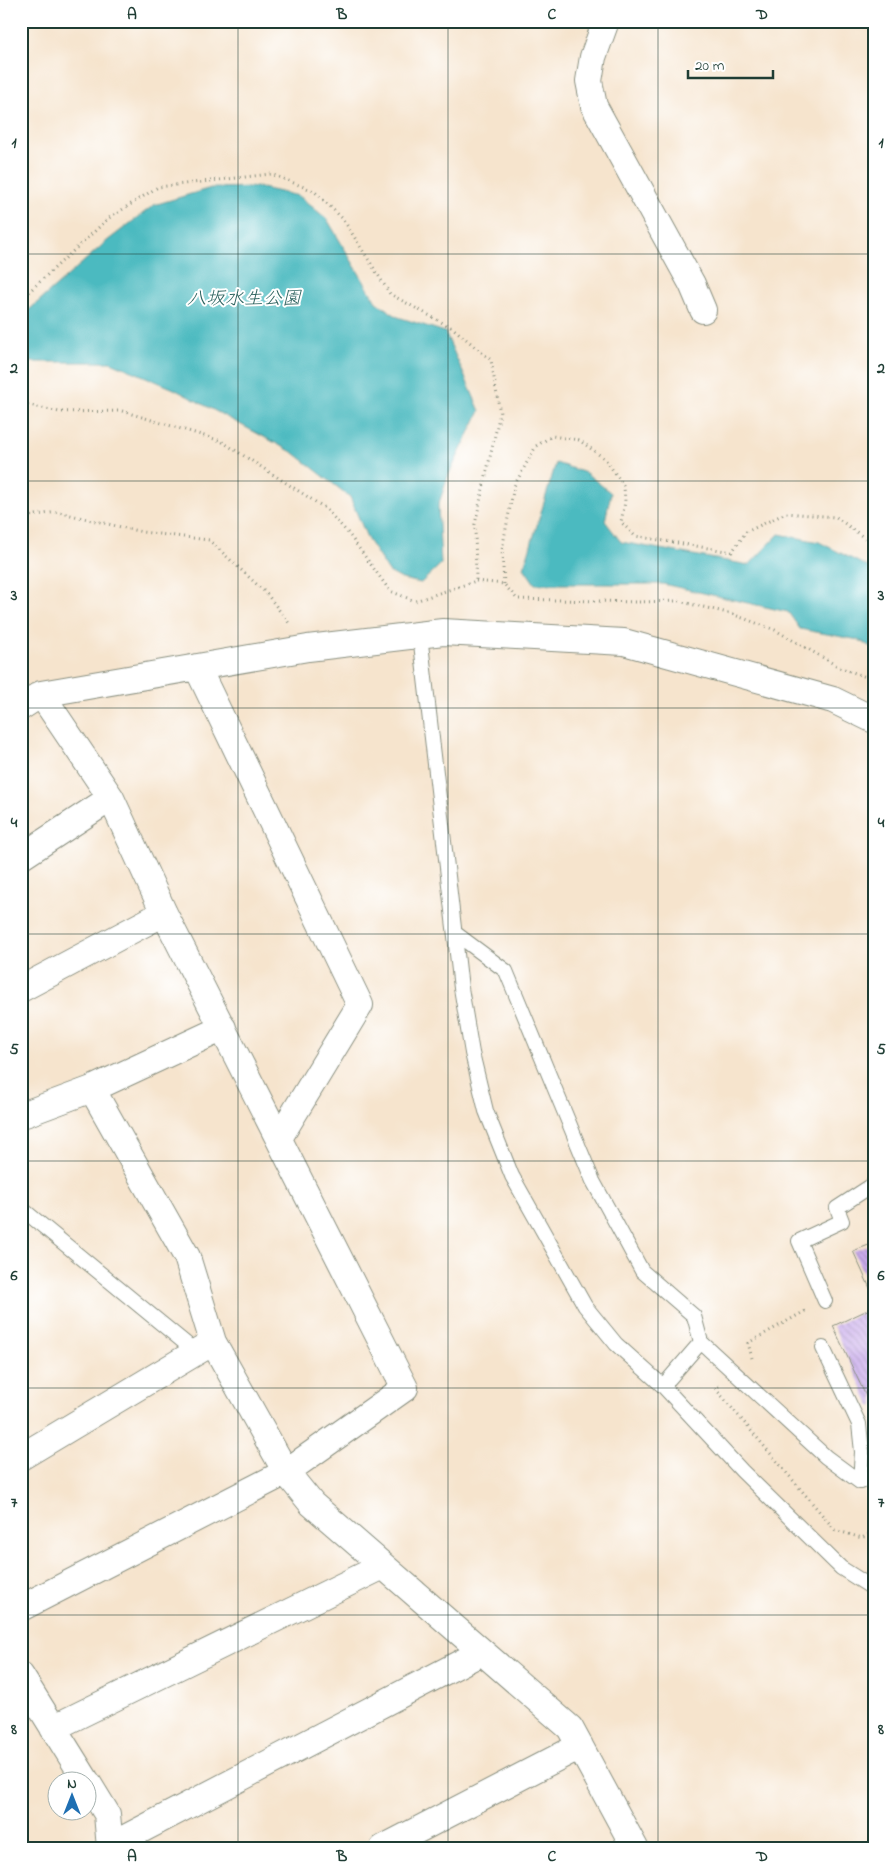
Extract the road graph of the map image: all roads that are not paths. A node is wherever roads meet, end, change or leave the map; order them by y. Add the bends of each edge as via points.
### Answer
1 (606, 21) edge
2 (703, 310) dead end
3 (420, 635) junction
4 (197, 667) junction
5 (31, 701) edge
6 (874, 720) edge
7 (111, 798) junction
8 (21, 857) edge
9 (164, 912) junction
10 (455, 933) junction
11 (21, 989) edge
12 (223, 1028) junction
13 (92, 1089) junction
14 (21, 1111) edge
15 (279, 1138) junction
16 (874, 1184) edge
17 (21, 1208) edge
18 (825, 1301) dead end
19 (701, 1342) junction
20 (205, 1347) junction
21 (823, 1348) dead end
22 (663, 1386) junction
23 (21, 1457) edge
24 (286, 1472) junction
25 (383, 1566) junction
26 (874, 1590) edge
27 (21, 1608) edge
28 (482, 1652) junction
29 (21, 1676) edge
30 (53, 1728) junction
31 (580, 1746) junction
32 (81, 1772) edge
33 (98, 1800) edge
34 (110, 1847) edge
35 (383, 1848) edge
36 (635, 1848) edge

1 - 2 street via 592,57 590,80 594,106 692,284
3 - 4 street via 308,648
3 - 6 street via 443,632 624,642 833,700
3 - 10 lane
4 - 5 street
4 - 15 street via 360,1005
5 - 7 street
7 - 8 street
7 - 9 street
9 - 11 street
9 - 12 street
10 - 19 lane via 506,971 593,1181 642,1270 694,1316
10 - 22 lane via 474,1061 486,1112 512,1176 584,1306 616,1344
12 - 13 street
12 - 15 street
13 - 14 street via 25,1114
13 - 20 street via 187,1257
15 - 24 street via 405,1388
16 - 18 lane via 837,1208 842,1221 800,1242
17 - 20 lane
19 - 21 lane via 826,1457 860,1482 862,1452 858,1424
19 - 22 lane
20 - 23 street
20 - 24 street
22 - 26 lane via 742,1471 841,1568
24 - 25 street via 312,1504
24 - 27 street
25 - 28 street
25 - 30 street
28 - 31 street via 570,1728
28 - 34 street
29 - 30 street
30 - 32 street
31 - 35 street
31 - 36 street
33 - 34 street via 107,1814

